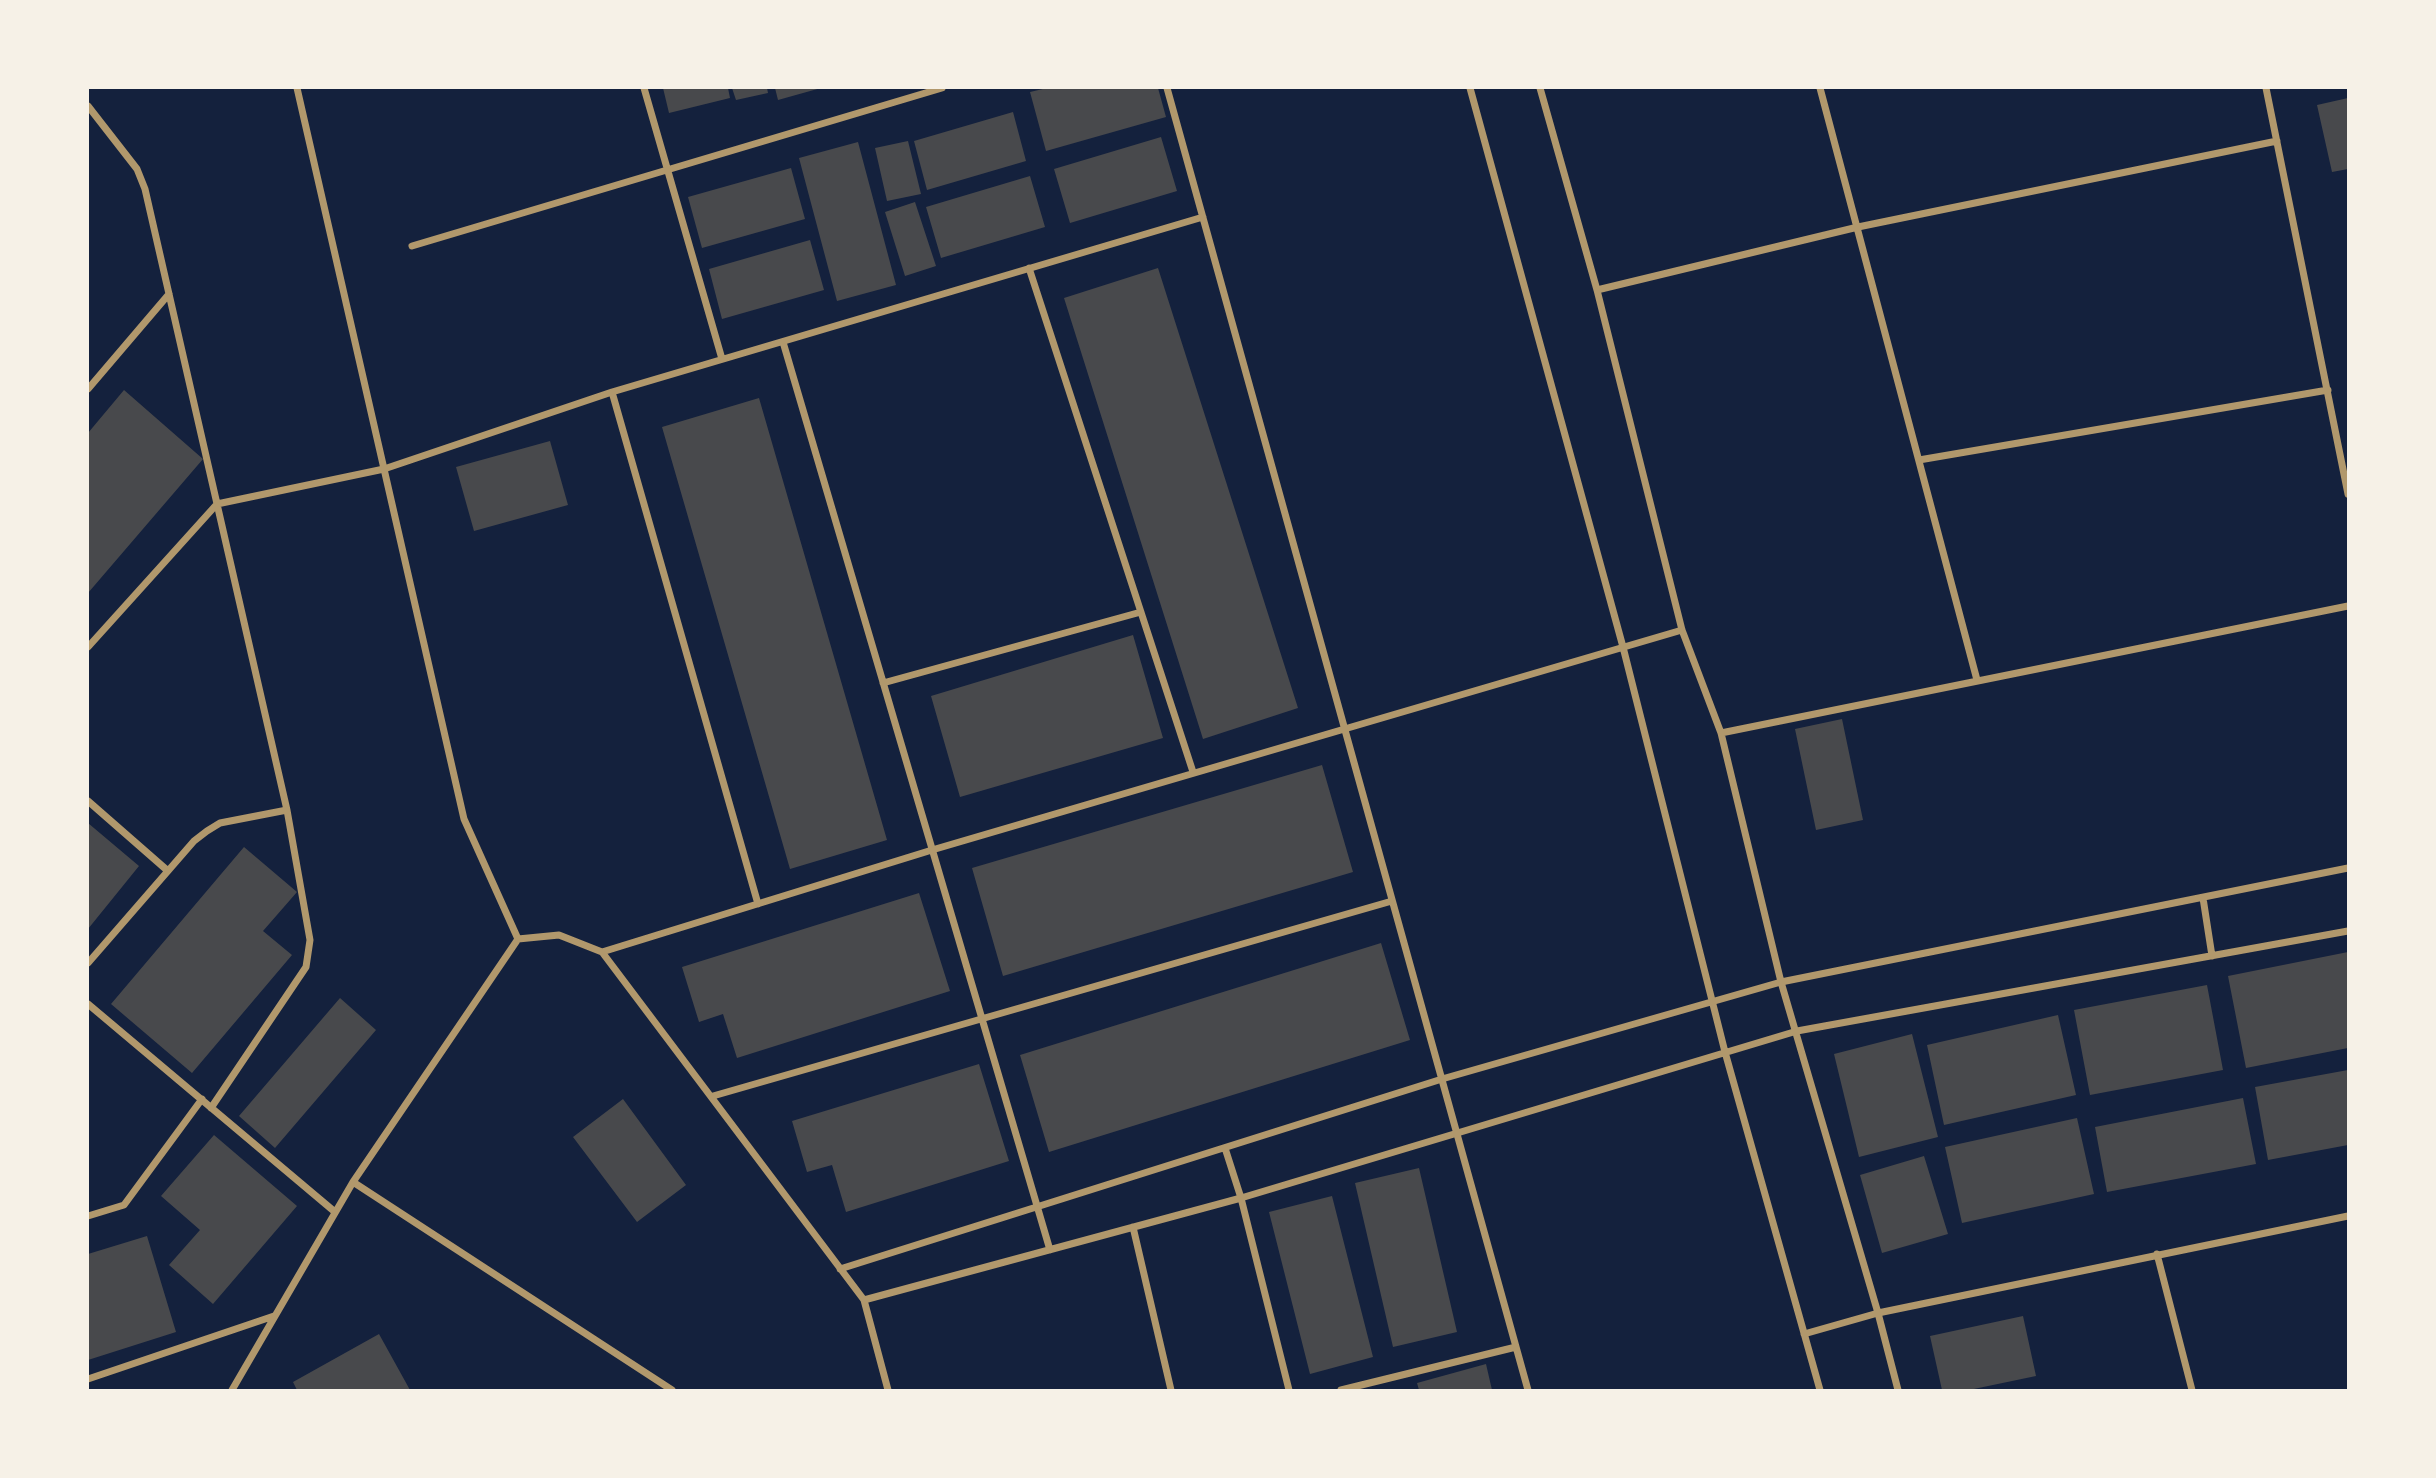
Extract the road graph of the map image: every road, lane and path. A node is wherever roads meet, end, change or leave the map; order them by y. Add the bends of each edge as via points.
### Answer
1 (297, 88) edge
2 (644, 88) edge
3 (942, 88) edge
4 (1167, 88) edge
5 (1469, 88) edge
6 (1540, 88) edge
7 (1820, 88) edge
8 (2266, 88) edge
9 (88, 106) edge
10 (2277, 141) junction
11 (668, 169) junction
12 (1203, 217) junction
13 (1858, 227) junction
14 (412, 246) dead end
15 (1029, 268) junction
16 (1597, 290) junction
17 (169, 294) junction
18 (783, 342) junction
19 (722, 359) junction
20 (88, 389) edge
21 (2328, 390) junction
22 (612, 392) junction
23 (1919, 460) junction
24 (384, 469) junction
25 (2348, 494) edge
26 (217, 504) junction
27 (2348, 606) edge
28 (1141, 612) junction
29 (1682, 630) junction
30 (88, 647) edge
31 (1623, 647) junction
32 (1977, 680) junction
33 (883, 683) junction
34 (1344, 727) junction
35 (1721, 733) junction
36 (1193, 772) junction
37 (88, 801) edge
38 (287, 810) junction
39 (932, 850) junction
40 (2348, 868) edge
41 (168, 871) junction
42 (2203, 898) junction
43 (1392, 901) junction
44 (758, 904) junction
45 (2348, 931) edge
46 (518, 939) junction
47 (602, 952) junction
48 (2212, 956) junction
49 (88, 963) edge
50 (1781, 982) junction
51 (1712, 1002) junction
52 (88, 1004) edge
53 (982, 1019) junction
54 (1797, 1031) junction
55 (1725, 1052) junction
56 (1442, 1079) junction
57 (713, 1096) junction
58 (202, 1100) junction
59 (211, 1108) junction
60 (1457, 1132) junction
61 (1225, 1148) junction
62 (353, 1182) junction
63 (1241, 1198) junction
64 (1037, 1208) junction
65 (335, 1212) junction
66 (88, 1216) edge
67 (2348, 1216) edge
68 (1133, 1227) junction
69 (1050, 1250) junction
70 (2157, 1254) junction
71 (841, 1269) junction
72 (864, 1300) junction
73 (1878, 1313) junction
74 (275, 1316) junction
75 (1804, 1334) junction
76 (1516, 1347) junction
77 (88, 1379) edge
78 (232, 1391) edge
79 (672, 1391) edge
80 (888, 1391) edge
81 (1171, 1391) edge
82 (1289, 1391) edge
83 (1341, 1391) edge
84 (1528, 1391) edge
85 (1820, 1391) edge
86 (1898, 1391) edge
87 (2192, 1391) edge

1 - 24 street
2 - 11 street
3 - 11 street
4 - 12 street
5 - 31 street
6 - 16 street
7 - 13 street
8 - 10 street
9 - 17 street via 137,169
10 - 13 street
10 - 21 street
11 - 14 street
11 - 19 street
12 - 15 street
12 - 34 street
13 - 16 street
13 - 23 street
15 - 18 street
15 - 28 street
16 - 29 street
17 - 20 street
17 - 26 street
18 - 19 street
18 - 33 street
19 - 22 street
21 - 23 street
21 - 25 street
22 - 24 street
22 - 44 street
23 - 32 street
24 - 26 street
24 - 46 street via 464,819
26 - 30 street
26 - 38 street
27 - 32 street
28 - 33 street
28 - 36 street
29 - 31 street
29 - 35 street
31 - 34 street
31 - 51 street
32 - 35 street
33 - 39 street
34 - 36 street
34 - 43 street
35 - 50 street
36 - 39 street
37 - 41 street
38 - 41 street via 220,824 194,841
38 - 59 street via 310,940 309,959
39 - 44 street
39 - 53 street
40 - 42 street
41 - 49 street
42 - 48 street
42 - 50 street
43 - 53 street
43 - 56 street
44 - 47 street
45 - 48 street
46 - 47 street via 559,934
46 - 62 street
47 - 57 street
48 - 54 street
50 - 51 street
50 - 54 street
51 - 55 street
51 - 56 street
52 - 58 street
53 - 57 street
53 - 64 street
54 - 55 street
54 - 73 street
55 - 60 street
55 - 75 street
56 - 60 street
56 - 61 street
57 - 71 street
58 - 59 street
58 - 66 street via 124,1205
59 - 65 street
60 - 63 street
60 - 76 street
61 - 63 street
61 - 64 street
62 - 65 street
62 - 79 street
63 - 68 street
63 - 82 street
64 - 69 street
64 - 71 street
65 - 74 street
67 - 70 street
68 - 69 street
68 - 81 street
69 - 72 street
70 - 73 street
70 - 87 street
71 - 72 street
72 - 80 street
73 - 75 street
73 - 86 street
74 - 77 street
74 - 78 street
75 - 85 street
76 - 83 street
76 - 84 street

